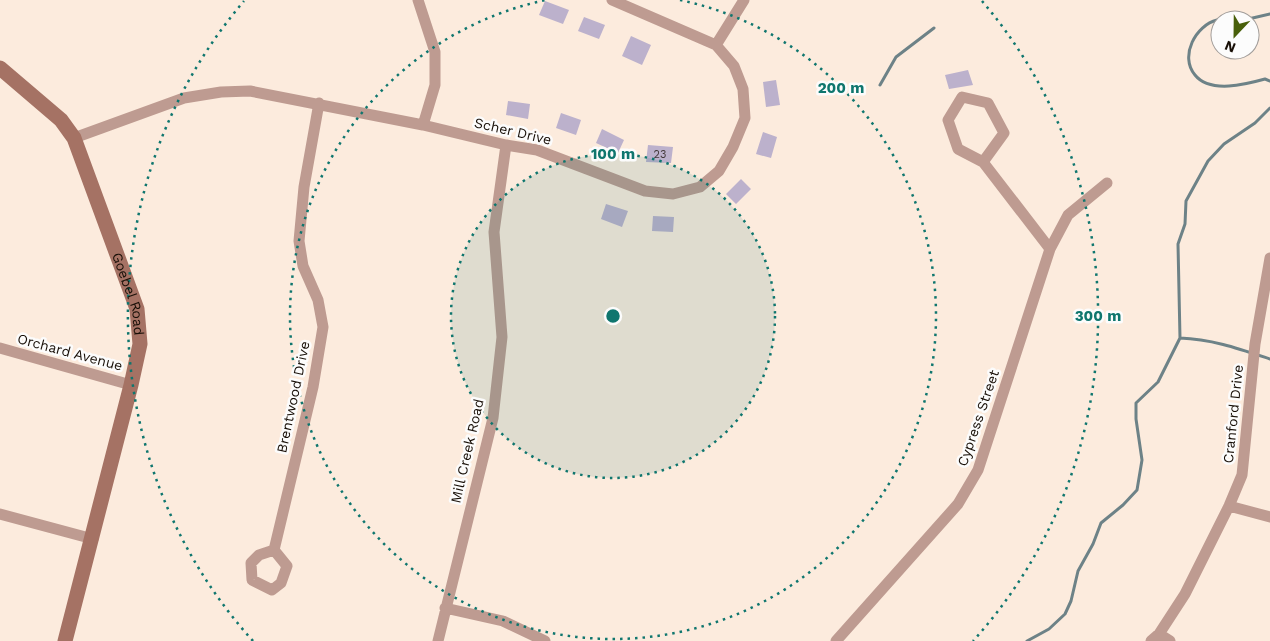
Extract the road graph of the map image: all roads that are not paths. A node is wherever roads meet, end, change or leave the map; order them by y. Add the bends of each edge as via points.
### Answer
1 (418, 0) edge
2 (612, 0) edge
3 (744, 0) edge
4 (716, 45) junction
5 (0, 68) edge
6 (319, 104) junction
7 (423, 125) junction
8 (74, 138) junction
9 (506, 145) junction
10 (983, 162) junction
11 (1107, 182) dead end
12 (1050, 249) junction
13 (1270, 258) edge
14 (0, 348) edge
15 (132, 385) junction
16 (1229, 506) junction
17 (0, 514) edge
18 (1270, 517) edge
19 (92, 539) junction
20 (274, 550) dead end
21 (445, 608) junction
22 (1155, 637) edge
23 (65, 641) edge
24 (438, 641) edge
25 (545, 641) edge
26 (836, 641) edge
27 (1170, 641) edge

1 - 7 street via 435,52 435,85
2 - 4 street, Scher Drive
3 - 4 street
4 - 9 street, Scher Drive via 734,66 743,88 745,118 719,171 700,187 674,194 644,191 537,150
5 - 8 street, Goebel Road via 61,120
6 - 7 street, Scher Drive
6 - 8 street, Scher Drive via 250,91 221,92 184,98
6 - 20 street, Brentwood Drive via 304,187 299,241 303,266 318,300 323,327
7 - 9 street, Scher Drive
8 - 15 street, Goebel Road via 137,308 140,344
9 - 21 street, Mill Creek Road via 494,232 502,337 493,418
10 - 10 street via 958,149 948,120 962,97 988,103 1004,133
10 - 12 street
11 - 12 street, Cypress Street via 1068,216
12 - 26 street, Cypress Street via 978,470 958,504
13 - 16 street, Cranford Drive via 1255,346 1242,475
14 - 15 street, Orchard Avenue
15 - 19 street, Goebel Road
16 - 18 street
16 - 22 street, Cranford Drive via 1185,594
17 - 19 street
19 - 23 street, Goebel Road
21 - 24 street, Mill Creek Road
21 - 25 street via 503,620
22 - 27 street

